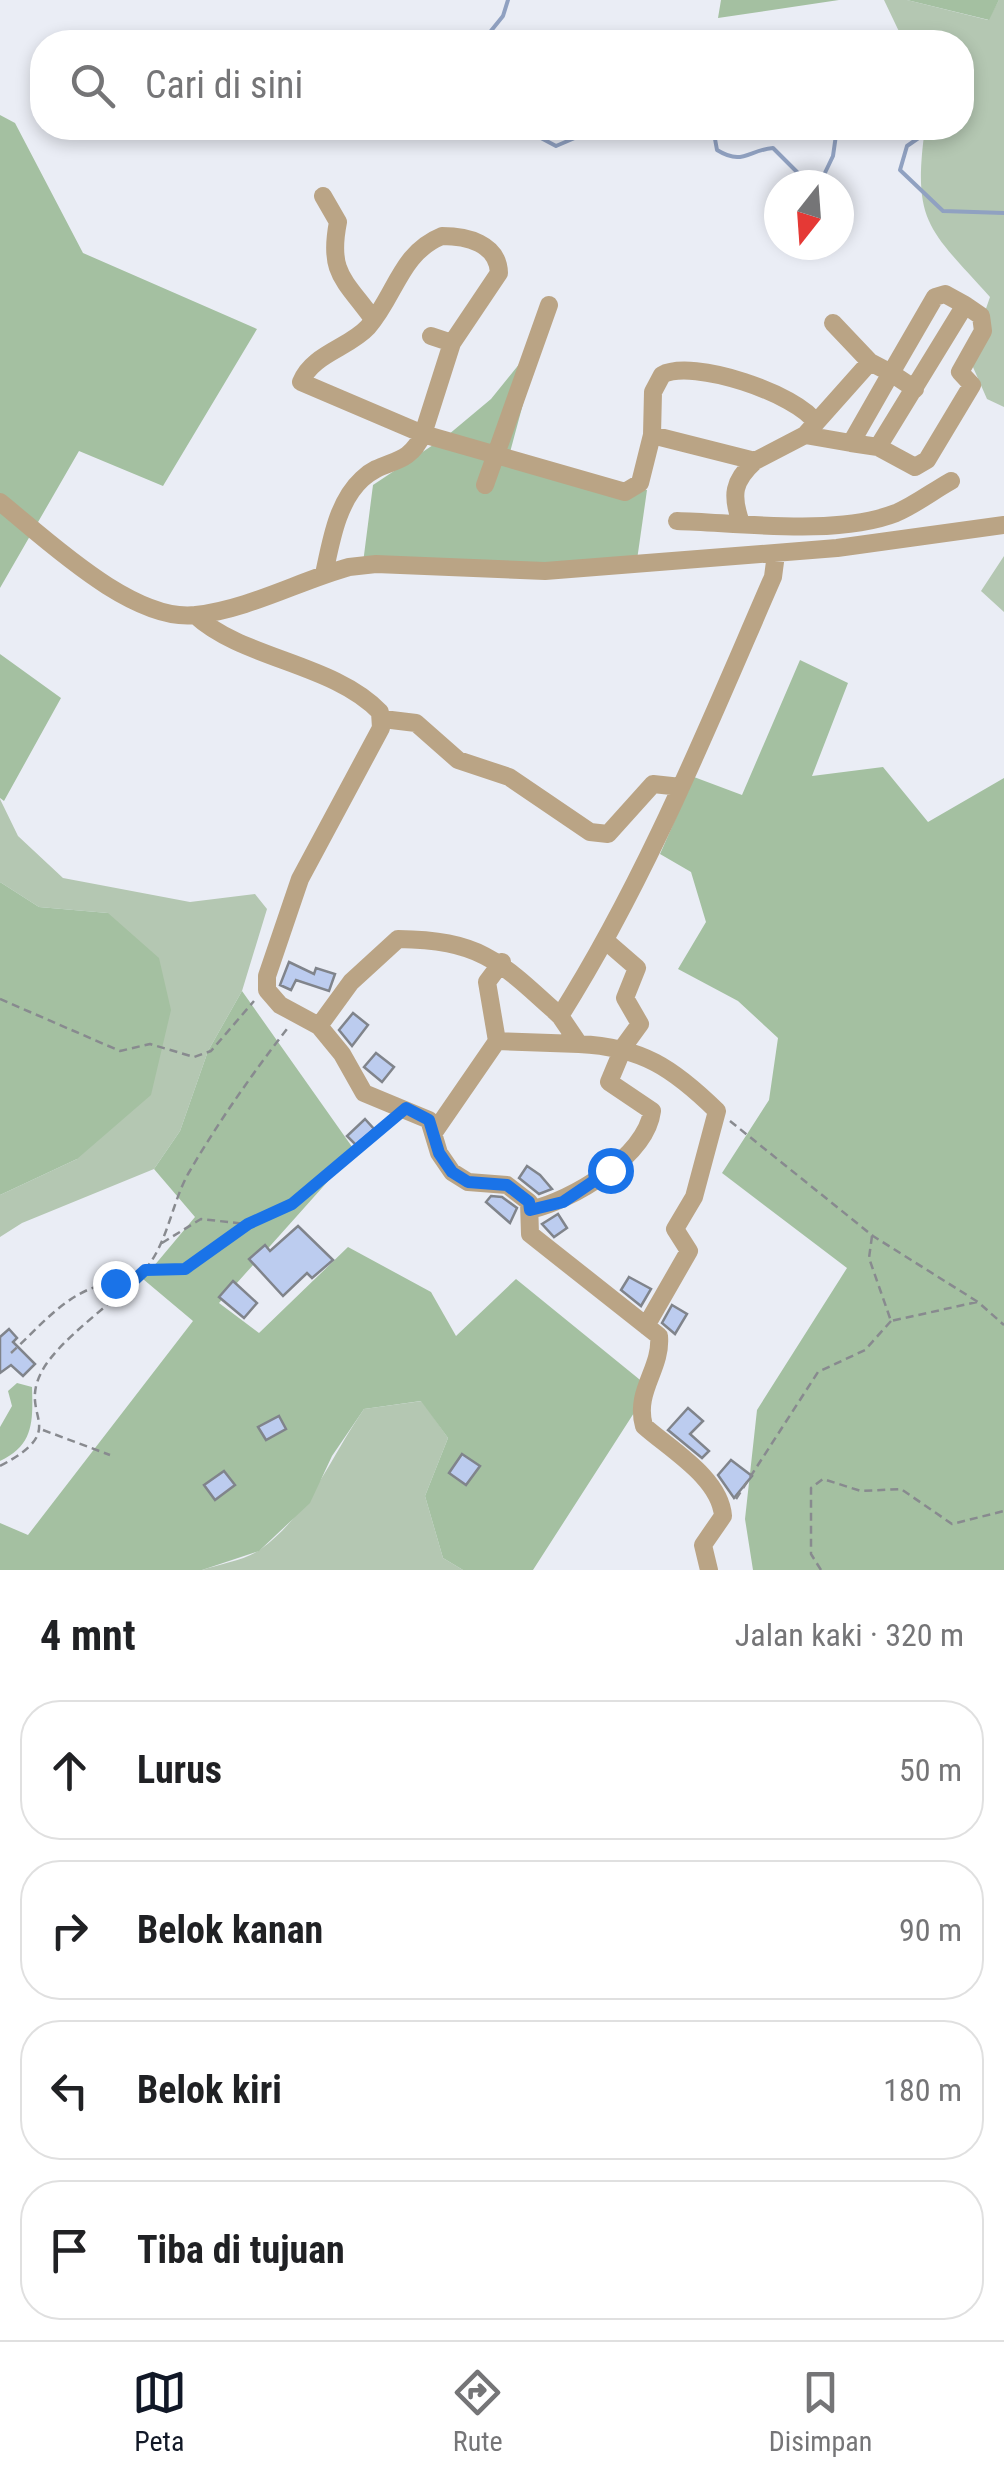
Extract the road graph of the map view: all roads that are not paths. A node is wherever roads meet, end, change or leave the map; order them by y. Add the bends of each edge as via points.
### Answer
1 (322, 196) dead end
2 (550, 305) dead end
3 (965, 305) junction
4 (373, 319) junction
5 (833, 323) dead end
6 (431, 336) dead end
7 (452, 343) junction
8 (870, 362) junction
9 (892, 373) junction
10 (915, 389) junction
11 (811, 429) junction
12 (423, 434) junction
13 (652, 435) junction
14 (851, 443) junction
15 (878, 448) junction
16 (496, 457) junction
17 (755, 461) junction
18 (951, 481) dead end
19 (485, 485) dead end
20 (0, 502) edge
21 (678, 521) dead end
22 (741, 522) junction
23 (776, 523) junction
24 (1004, 526) edge
25 (770, 555) junction
26 (324, 574) junction
27 (195, 615) junction
28 (382, 719) junction
29 (681, 786) junction
30 (607, 942) junction
31 (502, 962) junction
32 (560, 1016) junction
33 (318, 1026) junction
34 (497, 1041) junction
35 (580, 1044) junction
36 (624, 1046) junction
37 (434, 1131) junction
38 (530, 1210) junction
39 (646, 1326) junction
40 (708, 1570) edge

1 - 4 street via 338,222 335,266
2 - 16 street
3 - 9 street via 945,294 936,297
3 - 10 street
3 - 15 street via 982,316 984,331 960,372 972,385 927,460 915,467
4 - 7 street via 418,249 442,236 474,240 496,256 498,273
4 - 12 street via 304,372 301,382
5 - 8 street
6 - 7 street
7 - 12 street
8 - 9 street
8 - 11 street
9 - 10 street
9 - 14 street
10 - 15 street
11 - 13 street via 795,402 692,368 662,376 654,392
11 - 14 street
11 - 17 street
12 - 16 street
12 - 26 street via 406,459 360,480 332,534
13 - 16 street via 648,462 632,491
13 - 17 street
14 - 15 street
16 - 19 street
17 - 22 street via 735,483
18 - 23 street via 871,520
20 - 27 street via 145,606
21 - 22 street
22 - 23 street
23 - 25 street
24 - 25 street
25 - 26 street via 545,571 376,564
25 - 29 street via 774,578
26 - 27 street
27 - 28 street via 369,700
28 - 29 street via 416,723 458,760 509,777 590,832 608,834 653,784
28 - 33 street via 300,880 266,976 267,990
29 - 30 street
30 - 32 street
30 - 36 street via 636,968 624,998 640,1024
31 - 32 street
31 - 33 street via 448,940 398,939 351,982
31 - 34 street via 486,982
32 - 35 street
33 - 37 street via 364,1093 429,1120
34 - 35 street
34 - 37 street
35 - 36 street
36 - 38 street via 609,1082 652,1111 650,1127 610,1170 563,1202
36 - 39 street via 685,1080 717,1111 694,1197 675,1229 690,1251
37 - 38 street via 452,1172 468,1182 507,1185
38 - 39 street via 530,1234
39 - 40 street via 659,1336 660,1349 641,1396 644,1426 722,1504 723,1516 703,1544

